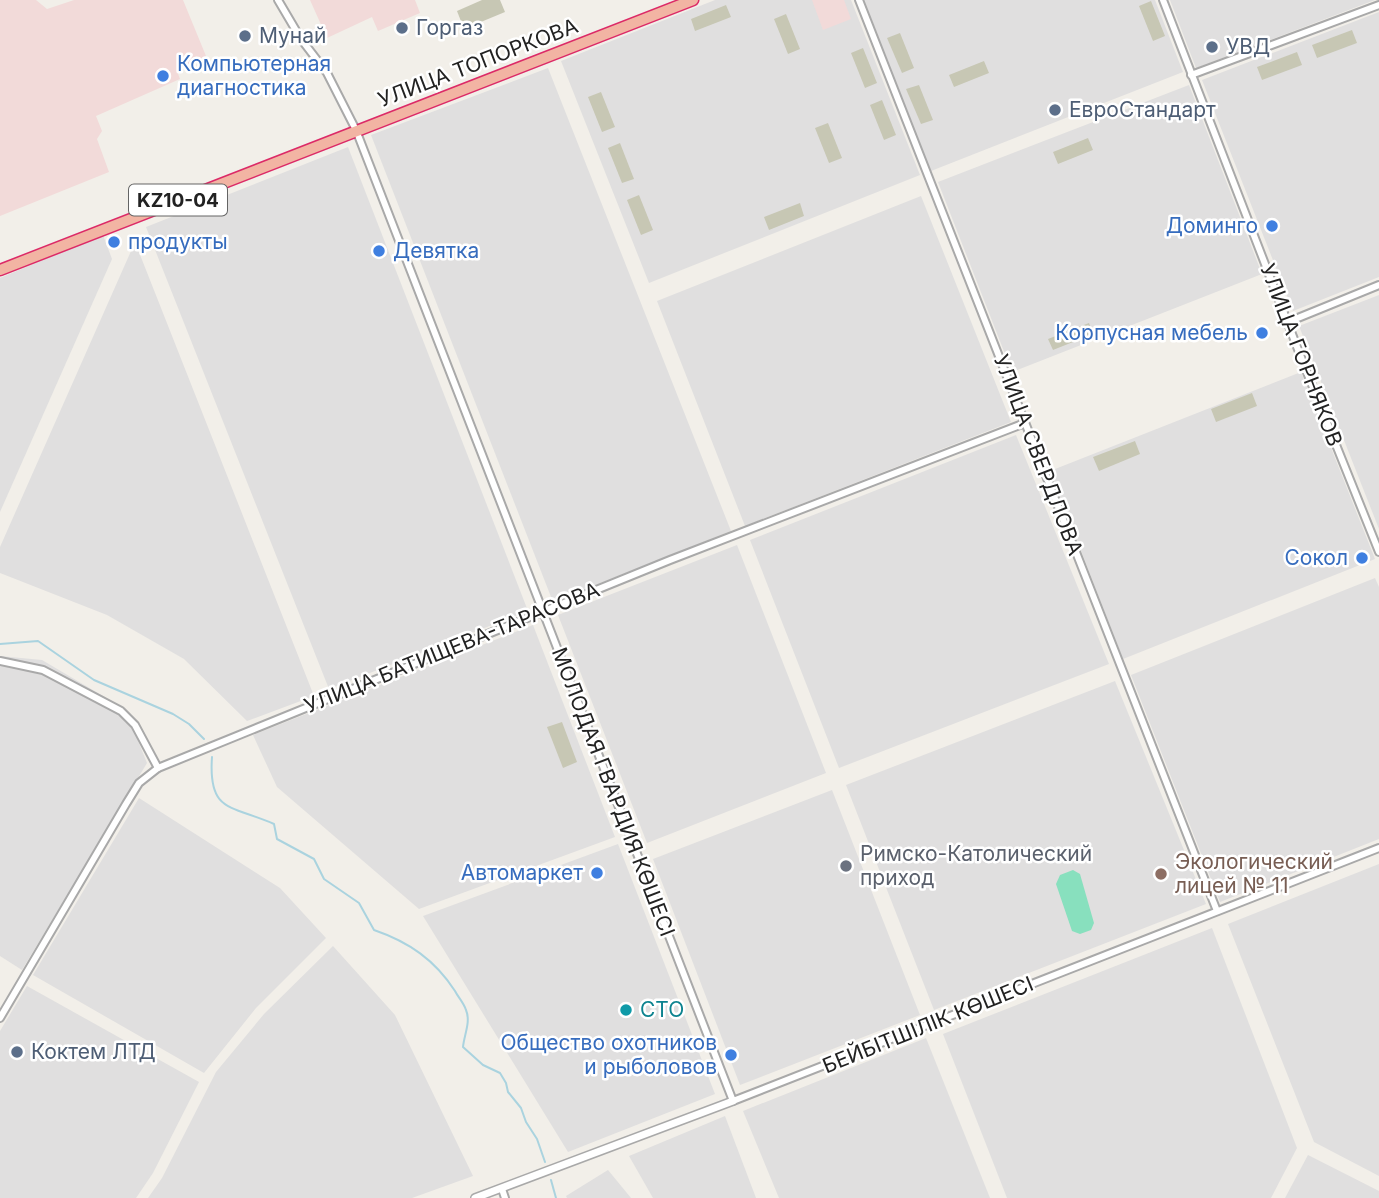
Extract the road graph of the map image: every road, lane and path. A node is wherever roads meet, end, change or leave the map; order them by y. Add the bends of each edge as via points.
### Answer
1 (278, 0) edge
2 (693, 0) edge
3 (859, 0) edge
4 (1163, 0) edge
5 (1379, 5) edge
6 (1191, 75) junction
7 (356, 130) junction
8 (0, 270) edge
9 (1379, 285) edge
10 (1287, 321) junction
11 (1025, 423) junction
12 (1379, 552) edge
13 (543, 612) junction
14 (0, 661) edge
15 (158, 768) junction
16 (1379, 848) edge
17 (1217, 911) junction
18 (0, 1018) edge
19 (733, 1101) junction
20 (502, 1189) junction
21 (475, 1198) edge
22 (505, 1198) edge

1 - 7 street, МОЛОДАЯ ГВАРДИЯ КӨШЕСІ via 327,73
2 - 7 highway, УЛИЦА ТОПОРКОВА / KZ10-04
3 - 11 street, УЛИЦА СВЕРДЛОВА
4 - 6 street, УЛИЦА ГОРНЯКОВ
5 - 6 street
6 - 10 street, УЛИЦА ГОРНЯКОВ
7 - 8 highway, KZ10-04
7 - 13 street, МОЛОДАЯ ГВАРДИЯ КӨШЕСІ
9 - 10 street
10 - 12 street, УЛИЦА ГОРНЯКОВ
11 - 13 street, УЛИЦА БАТИЩЕВА-ТАРАСОВА
11 - 17 street, УЛИЦА СВЕРДЛОВА
13 - 15 street, УЛИЦА БАТИЩЕВА-ТАРАСОВА
13 - 19 street, МОЛОДАЯ ГВАРДИЯ КӨШЕСІ
14 - 15 street via 43,670 121,711 135,725
15 - 18 street, УЛИЦА БАТИЩЕВА-ТАРАСОВА via 139,783 125,804
16 - 17 street, БЕЙБІТШІЛІК КӨШЕСІ
17 - 19 street, БЕЙБІТШІЛІК КӨШЕСІ
19 - 20 street, БЕЙБІТШІЛІК КӨШЕСІ
20 - 21 street, БЕЙБІТШІЛІК КӨШЕСІ
20 - 22 street

